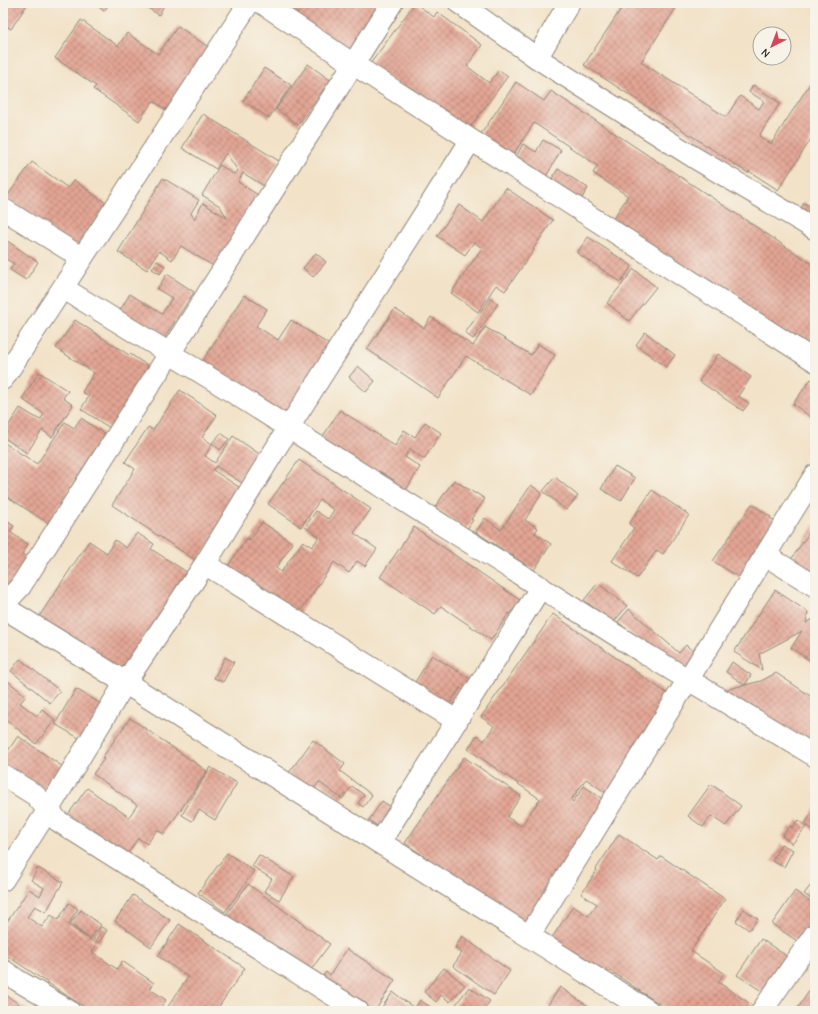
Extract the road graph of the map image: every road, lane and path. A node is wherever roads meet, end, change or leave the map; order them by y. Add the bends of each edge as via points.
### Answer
1 (249, 3) edge
2 (262, 3) edge
3 (392, 3) edge
4 (459, 3) edge
5 (569, 3) edge
6 (537, 58) junction
7 (353, 64) junction
8 (471, 140) junction
9 (3, 209) edge
10 (815, 229) edge
11 (82, 258) junction
12 (63, 288) junction
13 (170, 353) junction
14 (815, 361) edge
15 (3, 379) edge
16 (288, 427) junction
17 (815, 476) edge
18 (765, 555) junction
19 (205, 564) junction
20 (815, 586) edge
21 (541, 587) junction
22 (3, 606) edge
23 (688, 679) junction
24 (125, 683) junction
25 (457, 721) junction
26 (815, 756) edge
27 (3, 775) edge
28 (48, 810) junction
29 (380, 842) junction
30 (3, 880) edge
31 (815, 934) edge
32 (529, 936) junction
33 (809, 956) edge
34 (3, 970) edge
35 (69, 1011) edge
36 (358, 1011) edge
37 (648, 1011) edge
38 (762, 1011) edge

1 - 11 street
2 - 7 street
3 - 7 street
4 - 6 street
5 - 6 street
6 - 10 street via 695,158
7 - 8 street
7 - 13 street
8 - 14 street
8 - 16 street
9 - 11 street
11 - 12 street
12 - 13 street
12 - 15 street
13 - 16 street
13 - 22 street via 20,587
16 - 19 street
16 - 21 street
17 - 18 street
18 - 20 street
18 - 23 street
19 - 24 street
19 - 25 street
21 - 23 street
21 - 25 street
22 - 24 main road
23 - 26 street
23 - 32 street
24 - 28 street
24 - 29 main road
25 - 29 street
27 - 28 street via 35,796
28 - 30 street
28 - 36 street via 58,821
29 - 32 main road
31 - 33 street
32 - 37 main road
33 - 38 street
34 - 35 street

